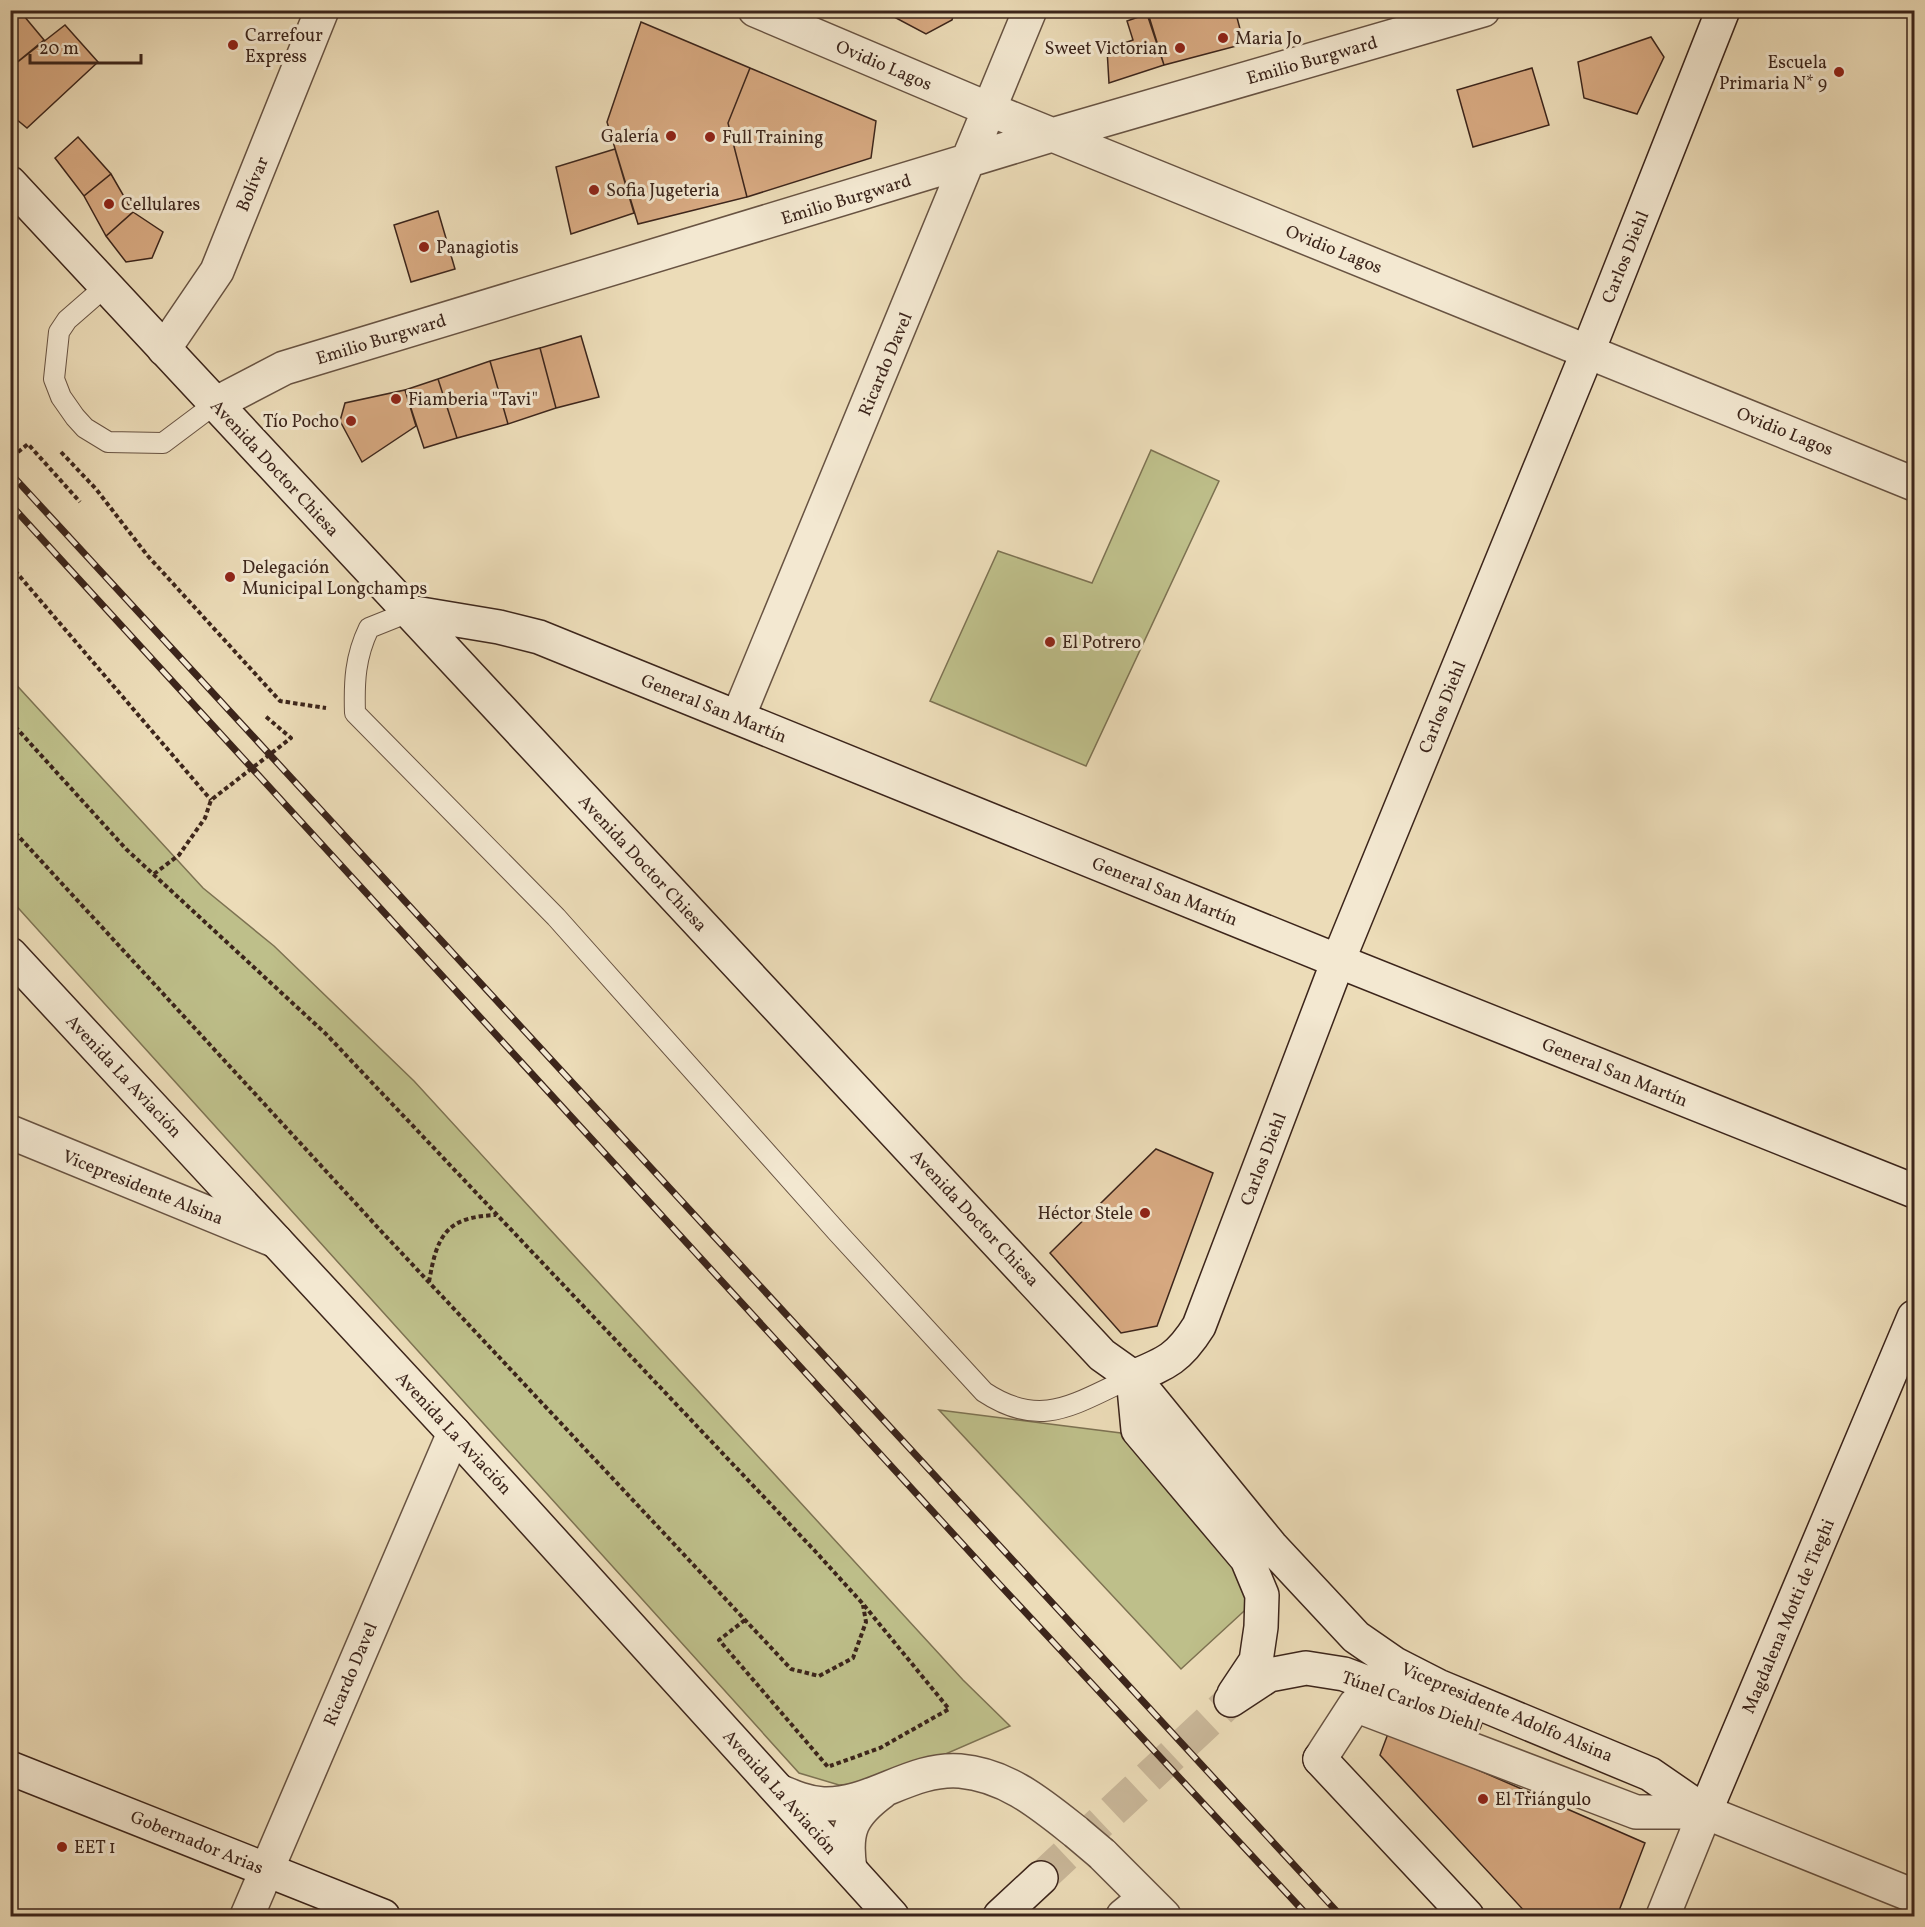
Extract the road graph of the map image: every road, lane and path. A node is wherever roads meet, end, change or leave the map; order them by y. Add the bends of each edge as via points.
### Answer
1 (322, 10) edge
2 (755, 10) edge
3 (1030, 10) edge
4 (1483, 10) edge
5 (1723, 10) edge
6 (991, 110) junction
7 (1052, 135) junction
8 (969, 162) junction
9 (10, 183) edge
10 (106, 286) junction
11 (164, 349) junction
12 (1588, 351) junction
13 (215, 404) junction
14 (18, 452) dead end
15 (61, 452) dead end
16 (1914, 484) edge
17 (80, 502) dead end
18 (10, 565) edge
19 (409, 612) junction
20 (355, 713) junction
21 (264, 715) dead end
22 (738, 717) junction
23 (10, 721) edge
24 (211, 800) junction
25 (10, 827) edge
26 (154, 874) junction
27 (10, 954) edge
28 (1338, 961) junction
29 (10, 1132) edge
30 (1914, 1191) edge
31 (497, 1215) junction
32 (276, 1241) junction
33 (429, 1282) junction
34 (1914, 1317) edge
35 (1133, 1377) junction
36 (454, 1432) junction
37 (1271, 1546) joint
38 (863, 1604) junction
39 (745, 1620) junction
40 (828, 1767) junction
41 (10, 1768) edge
42 (894, 1784) junction
43 (779, 1791) junction
44 (824, 1804) junction
45 (1705, 1812) junction
46 (850, 1869) junction
47 (266, 1870) junction
48 (1041, 1878) tunnel mouth
49 (1914, 1896) edge
50 (1144, 1910) edge
51 (247, 1917) edge
52 (383, 1917) edge
53 (892, 1917) edge
54 (1000, 1917) edge
55 (1467, 1917) edge
56 (1664, 1917) edge

1 - 11 street, Bolívar via 217,272
2 - 6 street, Ovidio Lagos
3 - 6 street, Ricardo Davel
4 - 7 street, Emilio Burgward
5 - 12 street, Carlos Diehl
6 - 7 street, Ovidio Lagos
6 - 8 street, Ricardo Davel
7 - 8 street, Emilio Burgward
7 - 12 street, Ovidio Lagos
8 - 13 street, Emilio Burgward via 284,368
8 - 22 street, Ricardo Davel
9 - 10 street, Avenida Doctor Chiesa
10 - 11 street, Avenida Doctor Chiesa
10 - 13 lane via 59,332 54,379 61,397 80,423 108,442 163,443
11 - 13 street, Avenida Doctor Chiesa
12 - 16 street, Ovidio Lagos
12 - 28 street, Carlos Diehl
13 - 19 street, Avenida Doctor Chiesa
14 - 17 path via 28,444
15 - 20 path via 96,489 147,555 280,701
18 - 24 path
19 - 20 lane via 369,628 358,650
19 - 22 street, General San Martín via 539,638
19 - 35 street, Avenida Doctor Chiesa via 1094,1346
20 - 35 lane via 556,917 984,1392 1005,1406 1030,1413 1060,1409
21 - 24 path via 291,738
22 - 28 street, General San Martín
23 - 26 path via 126,849
24 - 26 path via 205,818 179,855
25 - 33 path
26 - 31 path via 326,1034
27 - 32 street, Avenida La Aviación
28 - 30 street, General San Martín
28 - 35 street, Carlos Diehl via 1199,1326 1185,1349 1162,1365
29 - 32 street, Vicepresidente Alsina
31 - 33 path via 470,1216 453,1225 434,1254
31 - 38 path
32 - 36 street, Avenida La Aviación
33 - 39 path
34 - 45 street, Magdalena Motti de Tieghi
35 - 37 street, Avenida Doctor Chiesa
35 - 45 street, Túnel Carlos Diehl via 1138,1430 1246,1559 1262,1595 1256,1661 1231,1700 1269,1675 1306,1668 1344,1674
36 - 43 street, Avenida La Aviación
36 - 47 street, Ricardo Davel
37 - 45 street, Vicepresidente Adolfo Alsina via 1356,1637 1395,1664 1438,1686 1650,1774
38 - 39 path via 866,1622 853,1658 819,1676 790,1668
38 - 40 path via 949,1709 880,1748
39 - 40 path via 719,1640
40 - 44 path
41 - 47 street, Gobernador Arias
42 - 44 street via 864,1796
42 - 46 street via 865,1805 849,1828 846,1848
42 - 50 street, bridge via 933,1773 961,1771 1020,1789 1102,1854
43 - 44 street via 804,1802
43 - 46 street, Avenida La Aviación
45 - 49 street, Vicepresidente Adolfo Alsina
45 - 55 street, Vicepresidente Adolfo Alsina via 1636,1812 1355,1705 1320,1759
45 - 56 street, Magdalena Motti de Tieghi
46 - 53 street, Avenida La Aviación
47 - 51 street, Ricardo Davel
47 - 52 street, Gobernador Arias
48 - 54 street

